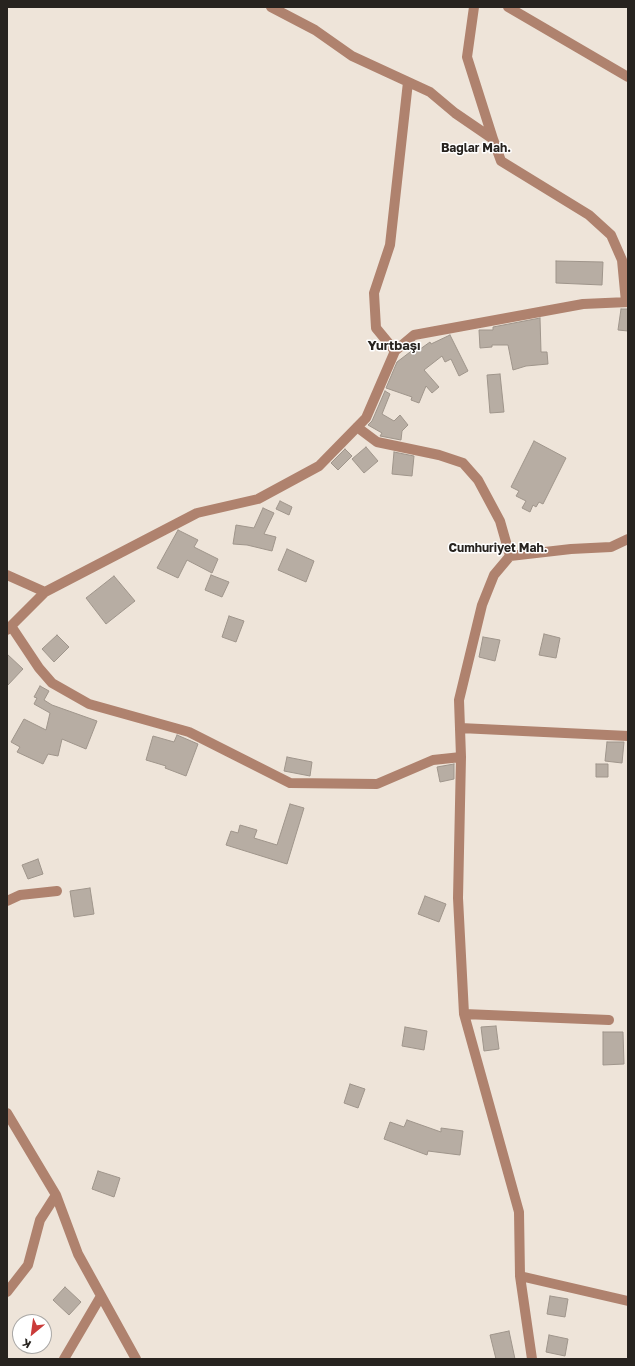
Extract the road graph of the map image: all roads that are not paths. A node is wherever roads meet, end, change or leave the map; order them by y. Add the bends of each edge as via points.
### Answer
1 (271, 7) edge
2 (474, 7) edge
3 (508, 7) edge
4 (628, 77) edge
5 (408, 82) junction
6 (493, 139) junction
7 (627, 302) edge
8 (395, 351) junction
9 (357, 427) junction
10 (628, 539) edge
11 (510, 556) junction
12 (7, 575) edge
13 (45, 592) junction
14 (9, 628) edge
15 (460, 728) junction
16 (628, 736) edge
17 (462, 757) junction
18 (57, 891) dead end
19 (7, 901) edge
20 (464, 1014) junction
21 (609, 1020) dead end
22 (7, 1113) edge
23 (56, 1195) junction
24 (520, 1276) junction
25 (7, 1292) edge
26 (102, 1296) junction
27 (628, 1301) edge
28 (64, 1359) edge
29 (136, 1359) edge
30 (532, 1359) edge

1 - 5 street via 315,30 352,56
2 - 6 street via 467,57
3 - 4 street
5 - 6 street via 430,92
5 - 8 street via 390,245 374,293 376,328
6 - 7 street via 501,161 589,215 611,235 622,260
7 - 8 street via 583,304 414,335
8 - 9 street via 366,418
9 - 11 street via 376,442 439,454 463,463 478,480 500,521
9 - 13 street via 319,466 258,499 197,513
10 - 11 street via 611,547
11 - 15 street via 494,575 482,605 459,700
12 - 13 street
13 - 14 street
14 - 17 street via 52,683 89,704 189,732 290,783 377,784 433,760
15 - 16 street
15 - 17 street
17 - 20 street via 458,898
18 - 19 street via 20,895
20 - 21 street
20 - 24 street via 519,1212
22 - 23 street
23 - 25 street via 40,1220 28,1265
23 - 26 street via 78,1254
24 - 27 street
24 - 30 street
26 - 28 street
26 - 29 street

